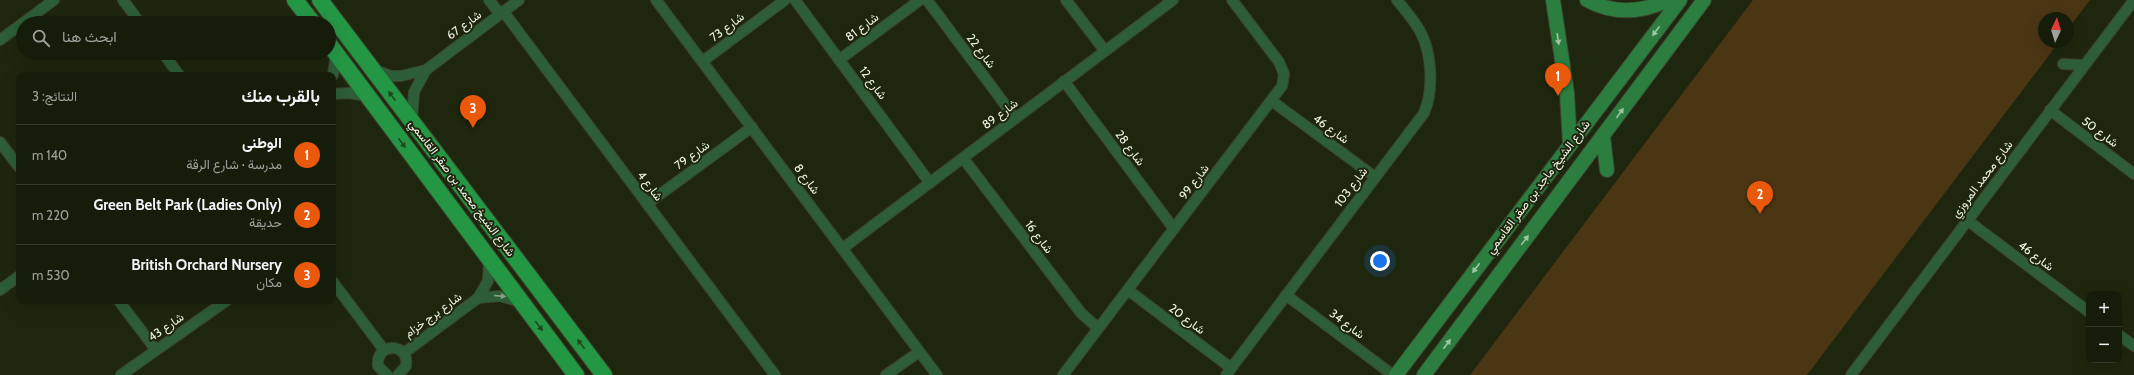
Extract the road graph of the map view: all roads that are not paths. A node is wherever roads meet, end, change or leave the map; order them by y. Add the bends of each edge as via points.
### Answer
1 (54, 0) edge
2 (123, 0) edge
3 (295, 0) edge
4 (320, 0) edge
5 (490, 0) edge
6 (519, 0) edge
7 (656, 0) edge
8 (785, 0) edge
9 (795, 0) edge
10 (920, 0) edge
11 (927, 0) edge
12 (1066, 0) edge
13 (1173, 0) edge
14 (1232, 0) edge
15 (1397, 0) edge
16 (1553, 0) edge
17 (1587, 0) edge
18 (1668, 0) edge
19 (1680, 0) edge
20 (1704, 0) edge
21 (2134, 0) edge
22 (502, 13) junction
23 (32, 16) edge
24 (135, 16) edge
25 (308, 16) edge
26 (332, 16) edge
27 (336, 22) edge
28 (16, 28) edge
29 (0, 40) edge
30 (1105, 51) junction
31 (336, 53) edge
32 (166, 60) edge
33 (333, 60) edge
34 (839, 60) junction
35 (703, 61) junction
36 (2063, 64) dead end
37 (2084, 65) junction
38 (371, 69) junction
39 (426, 70) junction
40 (173, 72) edge
41 (333, 72) edge
42 (1064, 81) junction
43 (336, 94) edge
44 (367, 96) junction
45 (1272, 101) junction
46 (2050, 110) junction
47 (1015, 118) junction
48 (412, 123) junction
49 (752, 127) junction
50 (1602, 137) junction
51 (0, 142) edge
52 (1570, 144) junction
53 (963, 158) junction
54 (16, 163) edge
55 (1607, 170) dead end
56 (2134, 174) edge
57 (1375, 178) junction
58 (930, 182) junction
59 (647, 204) junction
60 (1967, 220) junction
61 (1174, 229) junction
62 (843, 248) junction
63 (490, 261) junction
64 (16, 278) edge
65 (336, 286) edge
66 (0, 290) edge
67 (1128, 290) junction
68 (1286, 295) junction
69 (478, 298) junction
70 (521, 302) junction
71 (122, 304) edge
72 (222, 304) edge
73 (2086, 310) edge
74 (1098, 328) junction
75 (2122, 337) edge
76 (2134, 346) edge
77 (156, 350) junction
78 (384, 350) junction
79 (919, 352) junction
80 (404, 353) junction
81 (1228, 371) edge
82 (380, 373) edge
83 (121, 375) edge
84 (400, 375) edge
85 (576, 375) edge
86 (604, 375) edge
87 (775, 375) edge
88 (886, 375) edge
89 (936, 375) edge
90 (1063, 375) edge
91 (1393, 375) edge
92 (1396, 375) edge
93 (1424, 375) edge
94 (1851, 375) edge

1 - 23 street
2 - 24 street
3 - 25 main road
4 - 26 main road, شارع الشيخ محمد بن صقر القاسمي
5 - 22 street, شارع 4
6 - 22 street, شارع 67
7 - 35 street, شارع 8
8 - 35 street, شارع 73
9 - 34 street, شارع 12
10 - 34 street, شارع 81
11 - 47 street, شارع 22
12 - 30 street
13 - 30 street, شارع 89
14 - 45 street, شارع 99 via 1282,68 1282,86
15 - 57 street, شارع 103 via 1423,38 1427,53 1430,92 1427,106 1420,119
16 -> 52 main road via 1568,106
17 - 18 main road via 1610,9 1625,11 1641,9
19 -> 52 main road, شارع الشيخ ماجد بن صقر القاسمي
50 -> 20 main road, شارع الشيخ ماجد بن صقر القاسمي
21 - 37 street, شارع محمد المروزي
22 - 39 street, شارع 67
22 - 59 street, شارع 4
27 - 38 main road, شارع الشيخ محمد بن صقر القاسمي
28 - 29 street
30 - 42 street, شارع 89
31 - 44 main road, شارع الشيخ محمد بن صقر القاسمي
32 - 40 street
33 - 41 street
34 - 58 street, شارع 12
35 - 49 street, شارع 8
36 - 37 street
37 - 46 street, شارع محمد المروزي
38 - 39 street, شارع 67 via 401,76
48 -> 38 main road, شارع الشيخ محمد بن صقر القاسمي
39 - 48 street, شارع 67 via 414,92
42 - 47 street, شارع 89
42 - 61 street, شارع 28
43 - 44 street via 349,92
44 -> 63 main road, شارع الشيخ محمد بن صقر القاسمي
45 - 57 street, شارع 46
45 - 61 street, شارع 99
46 - 56 street, شارع 50
46 - 60 street, شارع محمد المروزي
47 - 53 street, شارع 89
86 -> 48 main road, شارع الشيخ محمد بن صقر القاسمي
49 - 59 street, شارع 79
49 - 62 street, شارع 8
50 - 55 main road
93 -> 50 main road, شارع الشيخ ماجد بن صقر القاسمي
51 - 54 street
52 -> 92 main road, شارع الشيخ ماجد بن صقر القاسمي
53 - 58 street, شارع 89
53 - 74 street, شارع 16 via 1078,309
57 - 68 street, شارع 103
58 - 62 street, شارع 89
59 - 87 street, شارع 4
60 - 73 street, شارع 46
60 - 94 street, شارع محمد المروزي
61 - 67 street, شارع 99
62 - 79 street, شارع 8
63 - 69 street, شارع برج خزام via 488,281
63 - 70 main road, شارع الشيخ محمد بن صقر القاسمي
64 - 66 street
65 - 78 street
67 - 74 street, شارع 99
67 - 81 street, شارع 20
68 - 81 street, شارع 103
68 - 91 street, شارع 34
69 -> 70 street, شارع برج خزام via 500,296
69 - 80 street, شارع برج خزام
70 -> 85 main road, شارع الشيخ محمد بن صقر القاسمي
71 - 77 street
72 - 77 street, شارع 43
74 - 90 street, شارع 99
75 - 76 street
77 - 83 street, شارع 43
78 - 80 street via 392,347
78 - 82 street via 378,357
79 - 88 street
79 - 89 street, شارع 8
80 - 84 street via 406,366

